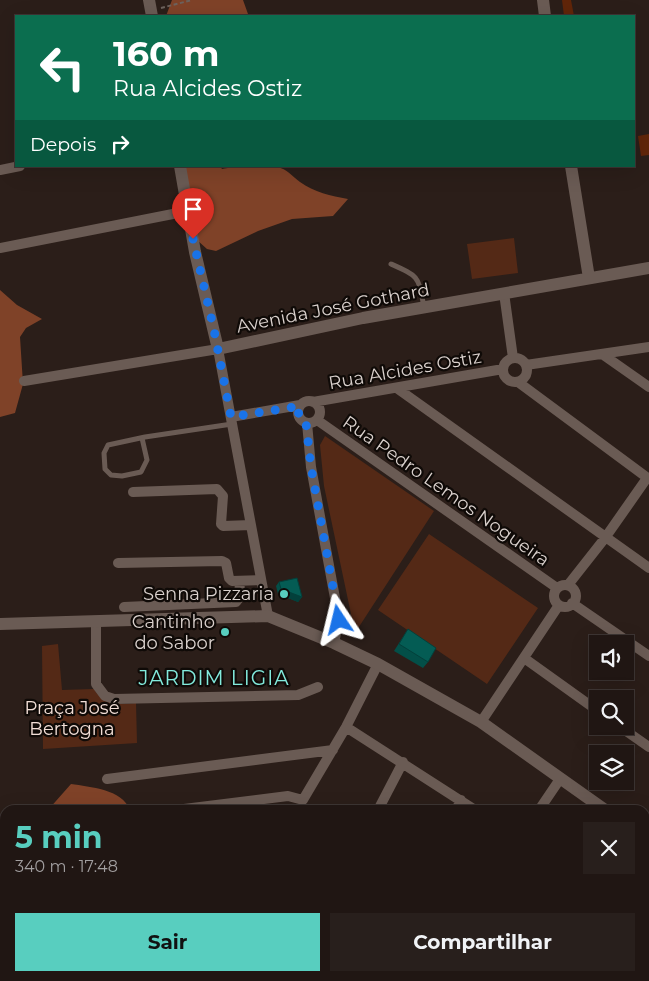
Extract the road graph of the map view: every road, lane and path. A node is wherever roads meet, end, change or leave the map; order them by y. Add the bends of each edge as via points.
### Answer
1 (192, 0) edge
2 (543, 0) edge
3 (151, 9) edge
4 (545, 15) edge
5 (15, 167) edge
6 (180, 167) edge
7 (570, 167) edge
8 (0, 170) edge
9 (188, 211) junction
10 (0, 248) edge
11 (391, 264) dead end
12 (649, 268) edge
13 (589, 278) junction
14 (504, 293) junction
15 (424, 307) junction
16 (649, 347) edge
17 (218, 349) junction
18 (602, 354) junction
19 (514, 358) junction
20 (526, 365) junction
21 (503, 369) junction
22 (24, 381) dead end
23 (518, 382) junction
24 (649, 387) edge
25 (398, 389) junction
26 (313, 402) junction
27 (300, 406) junction
28 (232, 420) junction
29 (312, 421) junction
30 (142, 438) junction
31 (648, 478) edge
32 (133, 492) dead end
33 (251, 525) junction
34 (605, 538) junction
35 (118, 563) dead end
36 (649, 568) edge
37 (261, 580) junction
38 (240, 581) junction
39 (568, 585) junction
40 (557, 588) junction
41 (572, 603) junction
42 (559, 605) junction
43 (124, 607) dead end
44 (268, 616) junction
45 (96, 622) junction
46 (0, 624) edge
47 (334, 642) junction
48 (649, 656) edge
49 (524, 658) junction
50 (378, 664) junction
51 (318, 687) dead end
52 (589, 705) edge
53 (481, 722) junction
54 (346, 727) junction
55 (632, 735) edge
56 (649, 747) edge
57 (333, 750) junction
58 (403, 762) junction
59 (107, 779) dead end
60 (560, 779) junction
61 (303, 800) junction
62 (461, 800) junction
63 (216, 805) edge
64 (300, 805) edge
65 (381, 805) edge
66 (458, 805) edge
67 (468, 805) edge
68 (543, 805) edge
69 (598, 805) edge

1 - 3 path
2 - 4 street
5 - 8 street
6 - 9 street
7 - 13 street
9 - 10 street
9 - 17 street
11 - 15 lane via 419,279
12 - 13 street, Avenida José Gothard
13 - 14 street, Avenida José Gothard
14 - 15 street, Avenida José Gothard
14 - 19 street
15 - 17 street, Avenida José Gothard
16 - 18 street
17 - 22 street, Avenida José Gothard
17 - 28 street
18 - 20 street
18 - 24 street
19 - 20 street via 521,359
19 - 21 street via 506,362
20 - 23 street via 527,373
21 - 23 street via 507,380
21 - 25 street, Rua Alcides Ostiz
23 - 31 street
25 - 26 street, Rua Alcides Ostiz
25 - 34 street
26 - 27 street via 306,401
26 - 29 street via 320,410
27 - 28 street
27 - 29 street via 298,416
28 - 30 lane
28 - 33 street
29 - 40 street, Rua Pedro Lemos Nogueira
29 - 47 street via 311,467 339,620
30 - 30 lane via 108,445 104,453 105,469 111,475 122,476 141,472 147,460
31 - 34 street
32 - 33 street via 217,489 223,496 221,524
33 - 37 street
34 - 36 street
34 - 39 street
35 - 38 street via 222,561 226,563 229,578
37 - 38 street
37 - 44 street
38 - 43 street via 236,602
39 - 40 street
39 - 41 street via 575,594
40 - 42 street via 554,597
41 - 42 street via 566,607
41 - 48 street
42 - 49 street
44 - 45 street
44 - 47 street
45 - 46 street
45 - 51 street via 96,684 105,696 114,699 298,695
47 - 50 street
49 - 52 street
49 - 53 street
50 - 53 street
50 - 54 street
53 - 60 street
54 - 57 street
54 - 58 street
55 - 56 street
57 - 59 street
57 - 61 street
58 - 62 street
58 - 65 street
60 - 68 street
60 - 69 street
61 - 63 street via 288,796
61 - 64 street
62 - 66 street
62 - 67 street

